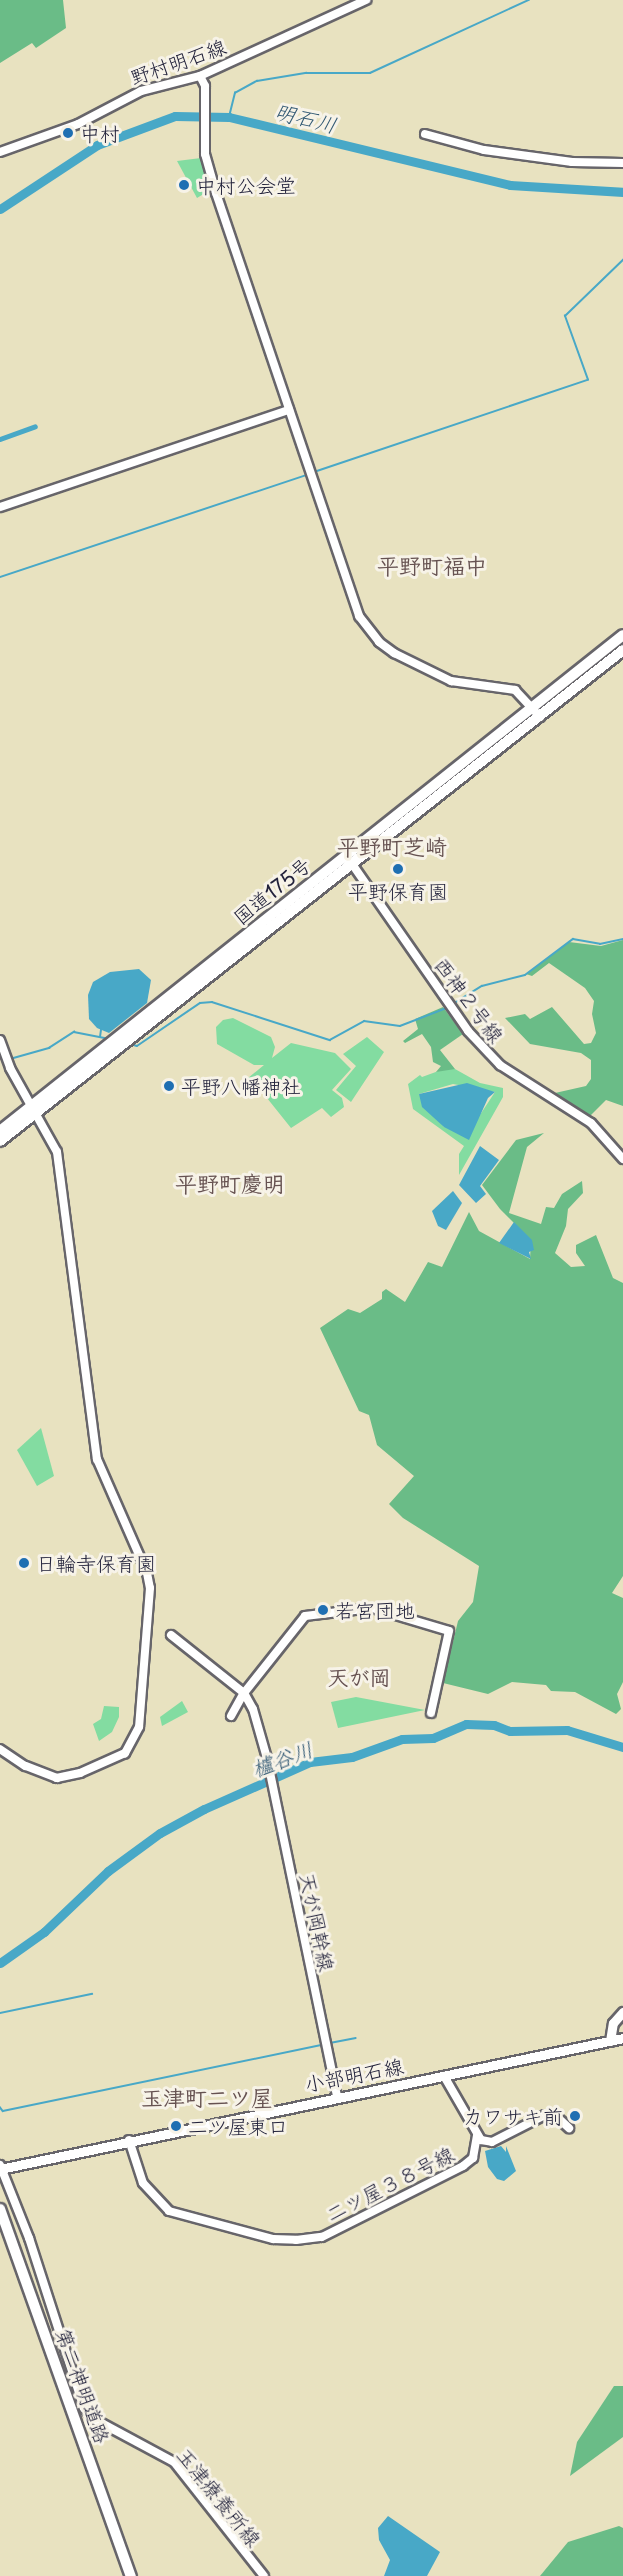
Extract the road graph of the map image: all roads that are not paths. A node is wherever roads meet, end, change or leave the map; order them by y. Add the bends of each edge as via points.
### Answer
1 (366, 0) edge
2 (200, 76) junction
3 (425, 134) dead end
4 (0, 152) edge
5 (623, 163) edge
6 (289, 410) junction
7 (0, 507) edge
8 (623, 635) edge
9 (623, 650) edge
10 (537, 712) junction
11 (346, 854) junction
12 (352, 865) junction
13 (0, 1040) edge
14 (118, 1042) junction
15 (34, 1109) junction
16 (0, 1131) edge
17 (0, 1141) edge
18 (623, 1160) edge
19 (171, 1635) dead end
20 (244, 1693) junction
21 (431, 1713) dead end
22 (231, 1716) dead end
23 (0, 1749) edge
24 (623, 2012) edge
25 (623, 2038) edge
26 (610, 2041) junction
27 (444, 2076) junction
28 (337, 2097) junction
29 (569, 2128) dead end
30 (477, 2135) junction
31 (129, 2140) junction
32 (1, 2168) edge
33 (0, 2210) edge
34 (0, 2225) edge
35 (124, 2576) edge
36 (132, 2576) edge
37 (264, 2576) edge

1 - 2 street, 野村明石線
2 - 4 street, 野村明石線 via 141,91 78,124
2 - 6 street via 205,86 204,154
3 - 5 street via 484,150 572,162
6 - 7 street
6 - 10 street via 350,591 367,629 394,653 438,676 516,690
8 - 10 highway, 国道175号
9 - 10 highway, 国道175号
10 - 11 highway, 国道175号
10 - 12 highway, 国道175号
11 - 12 street, 西神２号線
11 - 14 highway, 国道175号
12 - 14 highway, 国道175号
12 - 18 street, 西神２号線 via 460,1020 500,1065 591,1123
13 - 15 street via 10,1068
14 - 15 highway, 国道175号
15 - 16 highway, 国道175号
15 - 17 highway, 国道175号
15 - 23 street via 60,1164 97,1459 147,1573 149,1605 139,1727 125,1753 88,1770 57,1778 26,1766
19 - 20 street
20 - 21 street via 305,1616 372,1608 449,1631
20 - 22 street
20 - 28 street, 天が岡幹線 via 266,1756
24 - 26 main road via 613,2023
25 - 26 main road, 小部明石線
26 - 27 main road, 小部明石線
27 - 28 main road, 小部明石線
27 - 30 street
28 - 31 main road, 小部明石線
29 - 30 street via 556,2116 541,2116 492,2142
30 - 31 street, 二ツ屋３８号線 via 473,2158 463,2166 322,2237 296,2240 273,2239 168,2211 143,2183
31 - 32 main road, 小部明石線
32 - 37 street, 玉津療養所線 via 29,2238 84,2408 94,2419 174,2462
33 - 36 highway, 第二神明道路
34 - 35 highway, 第二神明道路

